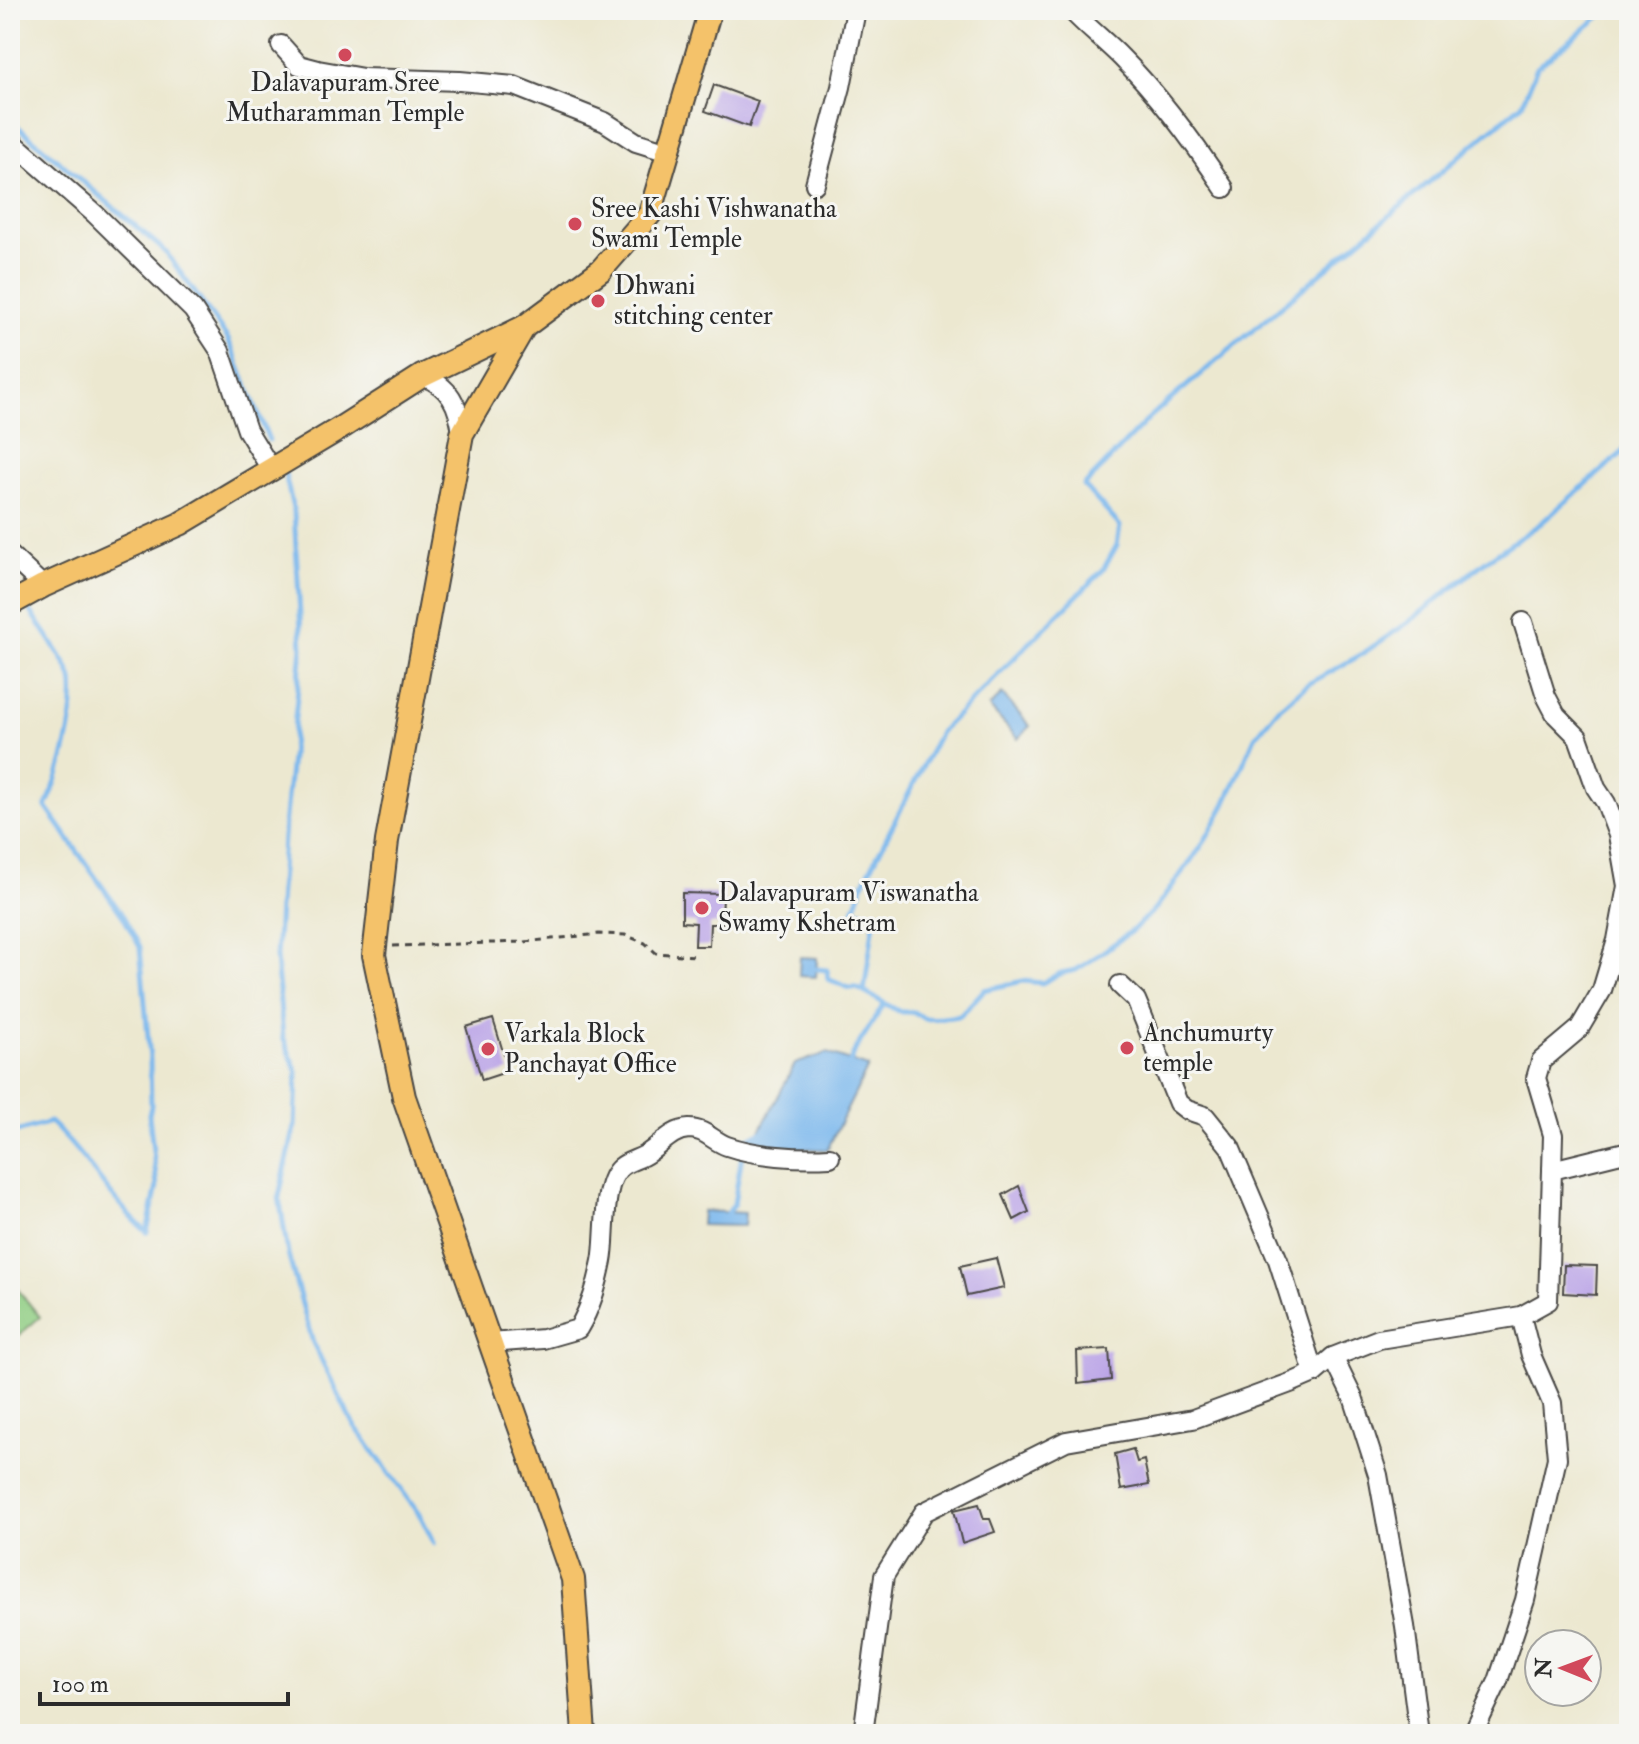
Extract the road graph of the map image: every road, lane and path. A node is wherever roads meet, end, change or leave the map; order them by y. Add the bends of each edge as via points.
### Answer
1 (710, 10) edge
2 (856, 10) edge
3 (1071, 10) edge
4 (281, 45) dead end
5 (10, 140) edge
6 (668, 152) junction
7 (815, 184) dead end
8 (1224, 188) dead end
9 (524, 327) junction
10 (422, 376) junction
11 (462, 434) junction
12 (271, 469) junction
13 (10, 555) edge
14 (43, 586) junction
15 (10, 604) edge
16 (1523, 622) dead end
17 (375, 945) junction
18 (695, 956) dead end
19 (1120, 985) dead end
20 (1629, 1151) edge
21 (830, 1157) dead end
22 (1552, 1170) junction
23 (1521, 1316) junction
24 (490, 1343) junction
25 (1333, 1357) junction
26 (1314, 1373) junction
27 (584, 1734) edge
28 (863, 1734) edge
29 (1419, 1734) edge
30 (1473, 1734) edge

1 - 6 main road
2 - 7 street
3 - 8 street via 1164,104
4 - 6 street via 299,65 363,78 514,86
5 - 12 street via 193,310 220,351 247,430
6 - 9 main road via 650,214 601,270
9 - 10 main road
9 - 11 main road
10 - 11 street via 444,387 455,401
10 - 12 main road
11 - 17 main road via 387,841
12 - 14 main road via 180,524
13 - 14 street
14 - 15 main road
16 - 22 street via 1546,696 1578,737 1606,803 1627,886 1602,990 1579,1029 1541,1061 1536,1078 1553,1135
17 - 18 path via 524,942 599,934 625,935 656,953
17 - 24 main road via 404,1097
19 - 26 street via 1136,1000 1178,1103 1205,1116 1230,1147 1278,1260
20 - 22 street
21 - 24 street via 795,1158 731,1147 705,1132 675,1132 619,1168 610,1183 603,1257 592,1306 578,1329 543,1339
22 - 23 street via 1548,1301
23 - 25 street via 1379,1339
23 - 30 street via 1552,1403 1557,1458 1525,1600 1498,1681
24 - 27 main road via 573,1579
25 - 26 street
25 - 29 street via 1354,1400 1378,1475
26 - 28 street via 1193,1419 1066,1441 924,1512 884,1576

